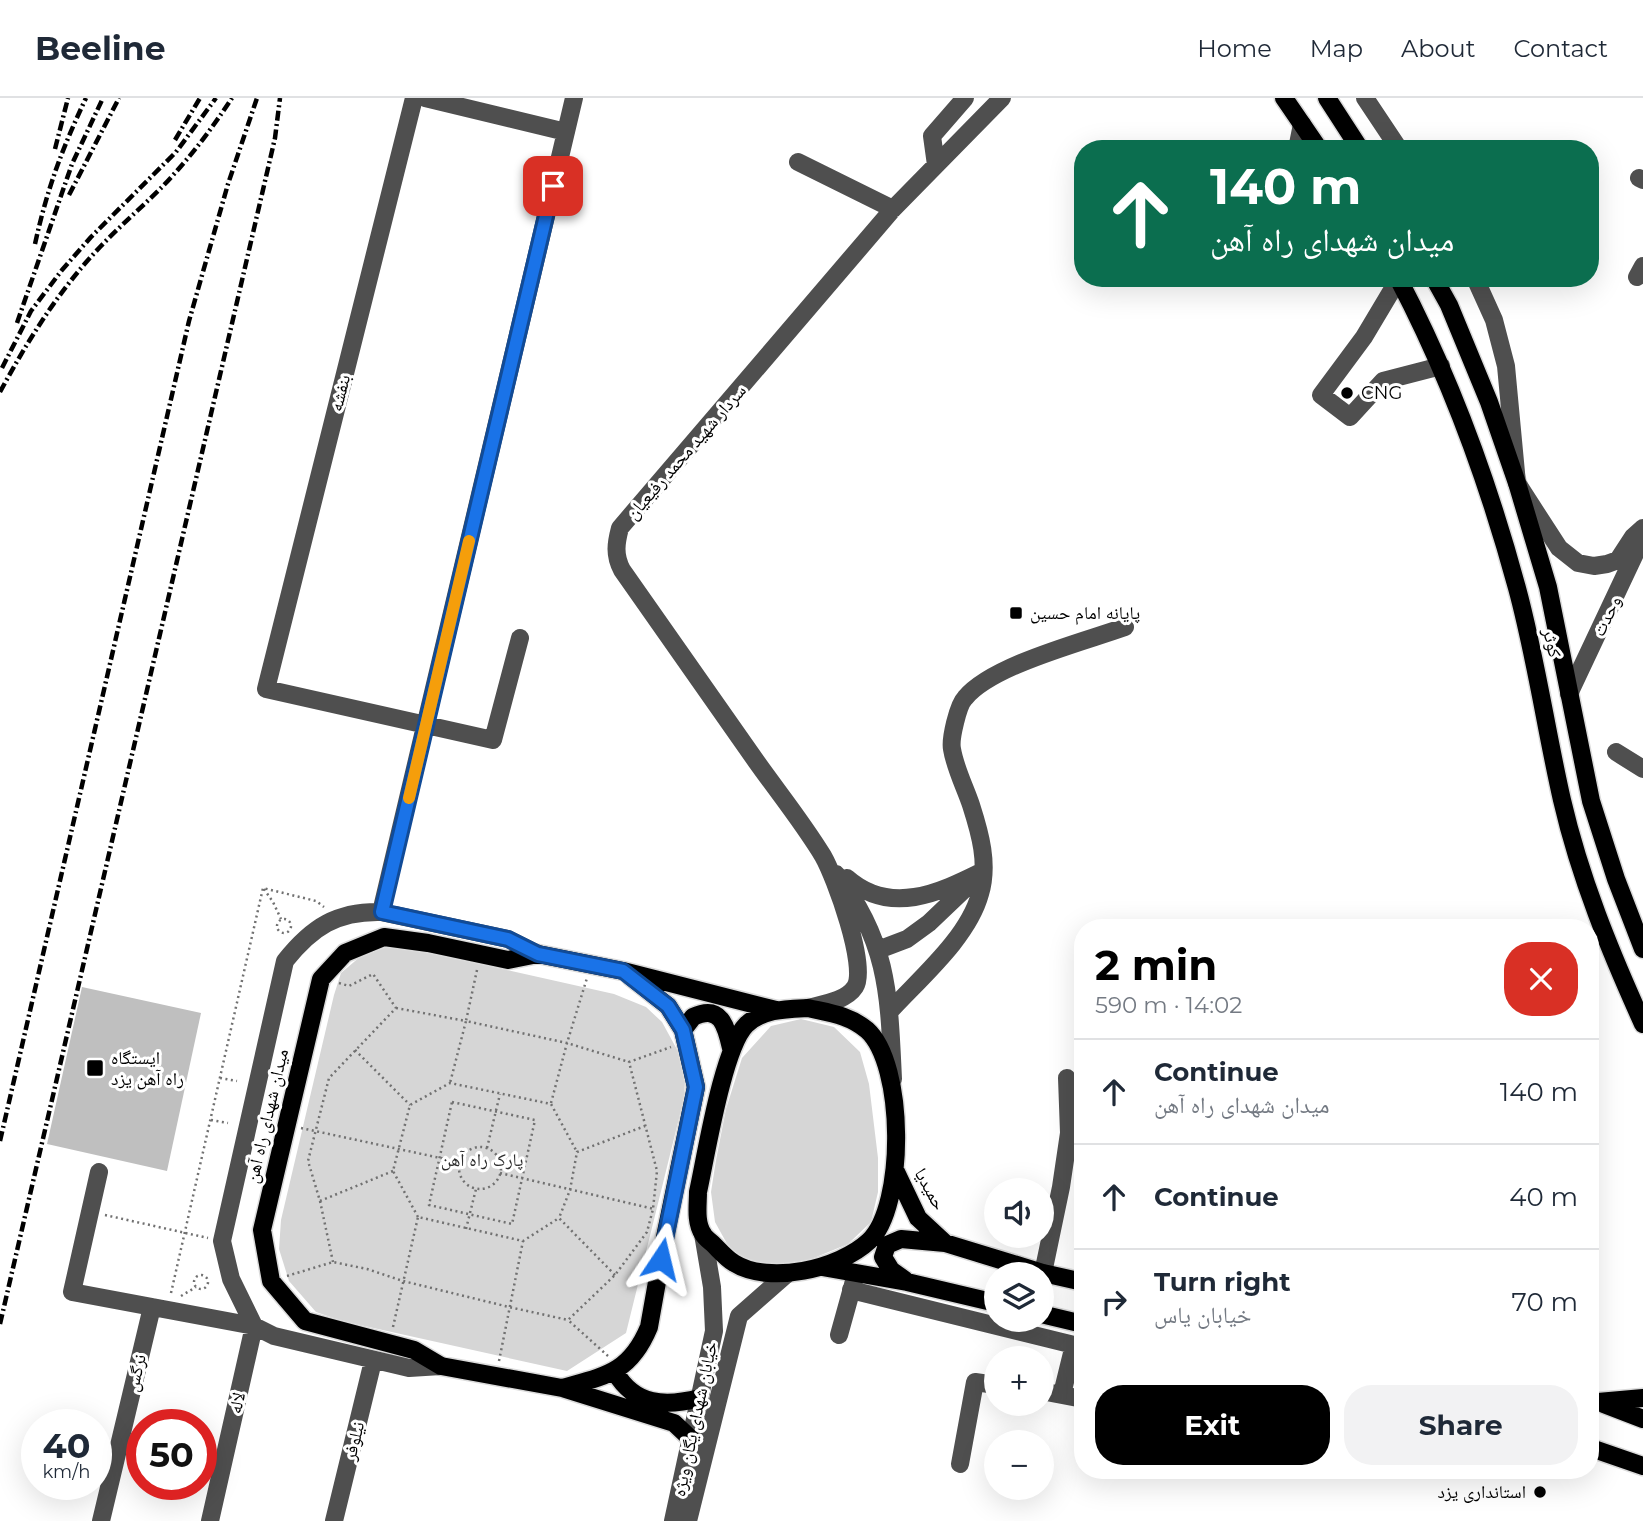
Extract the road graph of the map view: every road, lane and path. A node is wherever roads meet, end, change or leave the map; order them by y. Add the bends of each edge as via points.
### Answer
1 (414, 98) edge
2 (425, 98) edge
3 (574, 98) edge
4 (965, 98) edge
5 (1002, 98) edge
6 (1274, 98) edge
7 (1327, 98) edge
8 (1365, 98) edge
9 (1293, 111) edge
10 (566, 132) junction
11 (1296, 140) edge
12 (1313, 140) edge
13 (1354, 140) edge
14 (1393, 140) edge
15 (798, 162) dead end
16 (936, 165) junction
17 (894, 209) junction
18 (1393, 287) edge
19 (1402, 287) edge
20 (1439, 287) edge
21 (1479, 287) edge
22 (1441, 366) junction
23 (1517, 483) junction
24 (1643, 528) edge
25 (1641, 547) edge
26 (1125, 627) dead end
27 (520, 638) dead end
28 (1569, 694) junction
29 (425, 727) junction
30 (1616, 752) dead end
31 (1643, 769) edge
32 (824, 858) junction
33 (983, 871) junction
34 (263, 888) junction
35 (382, 912) junction
36 (338, 917) junction
37 (281, 919) junction
38 (1598, 919) edge
39 (1599, 921) edge
40 (1643, 949) edge
41 (878, 950) junction
42 (538, 954) junction
43 (481, 955) junction
44 (591, 965) junction
45 (623, 971) junction
46 (321, 979) junction
47 (396, 1008) junction
48 (808, 1008) junction
49 (776, 1010) junction
50 (890, 1011) junction
51 (466, 1021) junction
52 (1643, 1024) edge
53 (685, 1036) junction
54 (567, 1043) junction
55 (732, 1048) junction
56 (355, 1050) junction
57 (629, 1062) junction
58 (220, 1078) junction
59 (1067, 1078) dead end
60 (237, 1081) dead end
61 (450, 1083) junction
62 (500, 1094) junction
63 (551, 1104) junction
64 (410, 1105) junction
65 (895, 1107) junction
66 (496, 1112) junction
67 (211, 1120) junction
68 (228, 1124) dead end
69 (287, 1125) junction
70 (645, 1126) junction
71 (315, 1131) junction
72 (397, 1149) junction
73 (486, 1149) junction
74 (577, 1152) junction
75 (440, 1158) junction
76 (459, 1162) junction
77 (393, 1171) junction
78 (99, 1172) dead end
79 (500, 1172) junction
80 (896, 1172) junction
81 (522, 1178) junction
82 (476, 1189) junction
83 (570, 1190) junction
84 (320, 1201) junction
85 (661, 1210) junction
86 (90, 1212) junction
87 (470, 1214) junction
88 (418, 1217) junction
89 (559, 1218) junction
90 (466, 1229) junction
91 (185, 1233) junction
92 (702, 1234) junction
93 (222, 1241) junction
94 (523, 1241) junction
95 (945, 1243) junction
96 (333, 1262) junction
97 (1007, 1262) edge
98 (1045, 1262) edge
99 (822, 1267) junction
100 (856, 1272) junction
101 (788, 1273) junction
102 (615, 1275) junction
103 (1054, 1275) edge
104 (1074, 1280) edge
105 (271, 1281) junction
106 (403, 1281) junction
107 (907, 1282) junction
108 (208, 1285) joint
109 (851, 1290) junction
110 (169, 1300) dead end
111 (984, 1300) edge
112 (152, 1307) junction
113 (509, 1307) junction
114 (1054, 1317) edge
115 (568, 1320) junction
116 (1074, 1322) edge
117 (254, 1326) junction
118 (839, 1335) dead end
119 (389, 1343) junction
120 (373, 1361) junction
121 (441, 1366) junction
122 (618, 1370) junction
123 (496, 1376) junction
124 (984, 1383) edge
125 (562, 1388) junction
126 (1054, 1393) edge
127 (1062, 1394) junction
128 (1074, 1397) edge
129 (700, 1398) junction
130 (1643, 1398) edge
131 (1599, 1401) edge
132 (1599, 1403) edge
133 (1643, 1419) edge
134 (691, 1439) junction
135 (1599, 1451) edge
136 (960, 1464) dead end
137 (1643, 1466) edge
138 (101, 1521) edge
139 (210, 1521) edge
140 (334, 1521) edge
141 (673, 1521) edge
142 (688, 1521) edge

1 - 29 street, بنفشه via 266,689
2 - 10 street
3 - 10 street
4 - 16 street via 932,136
5 - 16 street, سردار شهید محمد رفیعیان
6 - 9 street
7 - 13 main road
8 - 14 street
9 - 11 street
9 - 12 main road
10 - 29 street
15 - 17 street
16 - 17 street, سردار شهید محمد رفیعیان
17 - 32 street, سردار شهید محمد رفیعیان via 620,528 616,542 616,559 622,570
18 - 22 street via 1321,395 1349,417 1383,381
19 - 22 main road, کوثر
20 - 23 main road, کوثر via 1489,402
21 - 23 street via 1506,366
22 - 38 main road, کوثر via 1490,494 1518,590 1562,801
23 - 24 street via 1559,548 1578,563 1594,566 1618,560
23 - 28 main road, کوثر via 1548,587
25 - 28 street, وحدت
26 - 33 street via 999,671 963,699 951,747 981,838
27 - 29 street via 493,740
28 - 40 main road, کوثر via 1591,801
29 - 35 street
30 - 31 street
32 - 33 street via 861,891 890,899 948,888
32 - 41 street via 864,915
32 - 48 street, سردار شهید محمد رفیعیان via 858,955 859,973 857,986 850,993
33 - 41 street via 929,923 907,939
33 - 50 street via 972,916
34 - 36 path via 316,901
34 - 37 path
34 - 58 path
35 - 36 street
35 - 42 street via 508,939
36 - 93 street via 315,929 285,961
37 - 37 path via 276,927 287,932 291,925
39 - 52 main road, کوثر
41 - 50 street
42 - 43 main road, میدان شهدای راه آهن via 508,960
42 - 44 main road, میدان شهدای راه آهن
43 - 46 main road, میدان شهدای راه آهن via 384,937 345,953
43 - 51 path
44 - 45 main road, میدان شهدای راه آهن
44 - 54 path
45 - 49 main road, میدان شهدای راه آهن
45 - 53 main road via 668,1006
46 - 47 path via 349,986 373,974
46 - 69 main road, میدان شهدای راه آهن
47 - 51 path
47 - 56 path
48 - 49 main road
48 - 65 main road via 847,1017 869,1032 882,1053
49 - 55 main road via 747,1024
50 - 65 street
51 - 54 path
51 - 61 path
53 - 55 main road via 688,1021 710,1013 720,1017
53 - 57 path
53 - 85 main road via 696,1087
54 - 57 path
54 - 63 path
55 - 92 main road via 698,1192
56 - 64 path
56 - 71 path via 329,1078
57 - 70 path
58 - 60 path
58 - 67 path
59 - 98 street via 1069,1133
61 - 62 path
61 - 64 path
62 - 63 path
62 - 66 path
63 - 74 path
64 - 72 path
65 - 80 main road
66 - 73 path
66 - 75 path via 452,1102
66 - 81 path via 535,1121
67 - 68 path
67 - 91 path
69 - 71 path
69 - 105 main road, میدان شهدای راه آهن via 262,1230
70 - 74 path
70 - 85 path
71 - 72 path
71 - 84 path via 308,1161
72 - 75 path
72 - 77 path
73 - 76 path via 473,1148
73 - 79 path via 499,1159
74 - 83 path
75 - 76 path
75 - 87 path via 429,1205
76 - 82 path via 463,1182
77 - 84 path
77 - 88 path
78 - 86 street
79 - 81 path
79 - 82 path via 491,1187
80 - 95 main road, حمیدیا via 918,1218
80 - 99 main road via 886,1215 870,1241
81 - 83 path
81 - 87 path via 512,1224
82 - 87 path
83 - 85 path
83 - 89 path
84 - 96 path
85 - 102 path
85 - 122 main road via 649,1327 640,1347
86 - 91 path
86 - 112 street via 72,1292
87 - 90 path
88 - 90 path
88 - 106 path
89 - 94 path
89 - 102 path
90 - 94 path
91 - 93 path
91 - 110 path
92 - 101 main road via 733,1263 755,1272
92 - 129 street, خیابان شهدای یگان ویژه via 714,1331
93 - 117 street via 231,1279
94 - 113 path
95 - 97 main road, حمیدیا
95 - 107 main road via 901,1239 887,1245 883,1257
96 - 105 path
96 - 106 path
99 - 100 main road
99 - 101 main road
100 - 107 main road
100 - 109 street
101 - 142 street, خیابان شهدای یگان ویژه via 739,1316
102 - 115 path
103 - 104 main road, حمیدیا
105 - 119 main road via 305,1321
106 - 113 path
106 - 119 path
107 - 111 main road
108 - 108 path via 207,1277 195,1278 200,1289
109 - 118 street
109 - 127 street via 1073,1345
112 - 117 street
112 - 138 street, نرگس
113 - 115 path
113 - 123 path
114 - 116 main road
115 - 122 path
117 - 120 street via 274,1336
117 - 139 street, لاله
119 - 121 main road via 414,1350
120 - 121 street via 409,1368
120 - 140 street, نیلوفر
121 - 123 main road
122 - 125 main road
122 - 129 main road via 624,1386 635,1395 680,1403
123 - 125 main road
124 - 136 street via 975,1382
125 - 134 main road via 674,1423
126 - 127 street
127 - 128 street
129 - 134 street, خیابان شهدای یگان ویژه
130 - 131 main road
132 - 133 main road
134 - 141 street, خیابان شهدای یگان ویژه
135 - 137 main road

